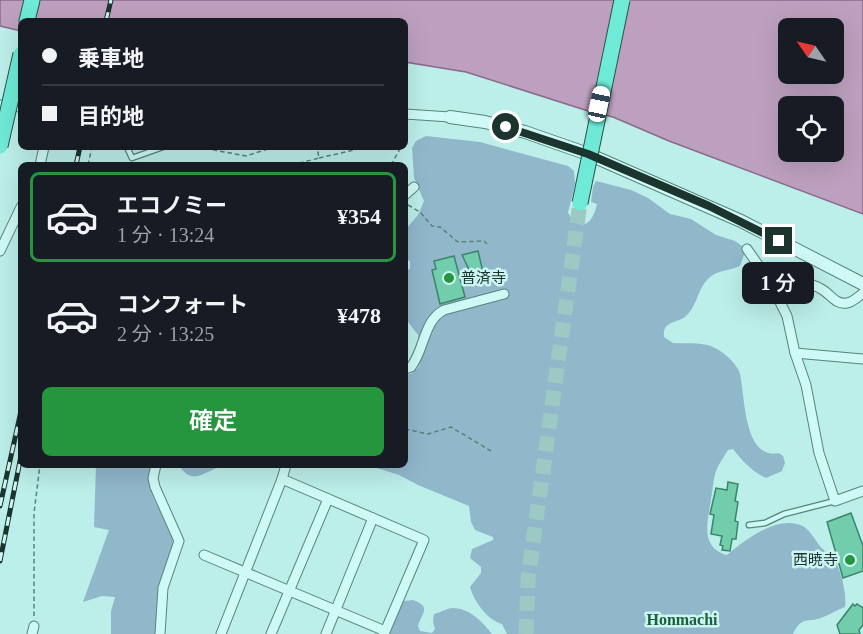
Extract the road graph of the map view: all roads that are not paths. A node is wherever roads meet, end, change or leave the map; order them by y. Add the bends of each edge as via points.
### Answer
1 (32, 0) edge
2 (622, 0) edge
3 (28, 18) edge
4 (18, 67) edge
5 (0, 105) edge
6 (18, 107) edge
7 (408, 114) edge
8 (450, 117) joint
9 (0, 146) edge
10 (589, 149) junction
11 (128, 150) edge
12 (155, 150) edge
13 (414, 187) dead end
14 (408, 192) edge
15 (580, 203) tunnel mouth
16 (18, 213) edge
17 (747, 249) dead end
18 (0, 251) edge
19 (863, 284) edge
20 (772, 286) junction
21 (863, 293) edge
22 (504, 294) dead end
23 (795, 353) junction
24 (863, 359) edge
25 (408, 368) edge
26 (155, 468) edge
27 (285, 468) edge
28 (282, 480) junction
29 (863, 491) edge
30 (328, 499) junction
31 (835, 501) junction
32 (373, 518) junction
33 (749, 525) dead end
34 (204, 555) dead end
35 (246, 573) junction
36 (289, 591) junction
37 (336, 610) junction
38 (385, 632) edge
39 (160, 634) edge
40 (221, 634) edge
41 (271, 634) edge
42 (326, 634) edge

1 - 3 highway
2 - 10 street, bridge
2 - 15 highway, bridge
4 - 9 highway, bridge
5 - 6 street
7 - 8 street
8 - 10 street
10 - 19 street
11 - 12 lane via 132,158
13 - 14 street
16 - 18 street
17 - 20 street
20 - 21 street via 805,283 843,303
20 - 23 street via 787,316
22 - 25 street via 436,315 420,355
23 - 24 street
23 - 31 street
26 - 39 street via 155,487 179,541 163,588
27 - 28 street
28 - 30 street
28 - 35 street
29 - 31 street
30 - 32 street
30 - 36 street
31 - 33 lane
32 - 37 street
32 - 38 street via 424,540
34 - 35 street
35 - 36 street
35 - 40 street
36 - 37 street
36 - 41 street
37 - 38 street
37 - 42 street

